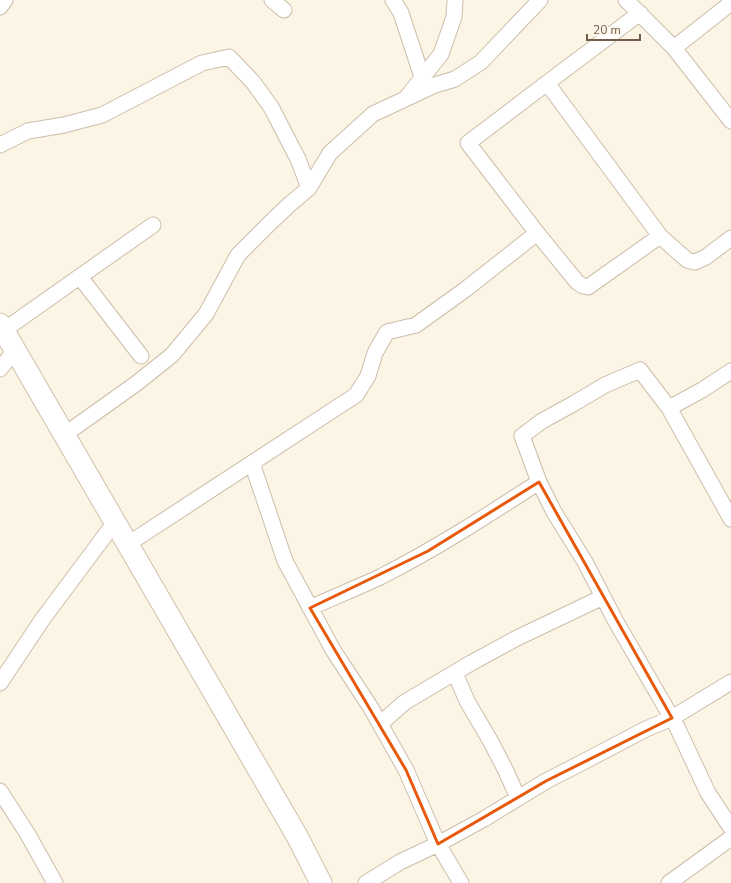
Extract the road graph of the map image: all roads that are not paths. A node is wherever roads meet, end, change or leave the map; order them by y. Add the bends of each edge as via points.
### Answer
1 (5, 0) edge
2 (272, 0) edge
3 (393, 0) edge
4 (455, 0) edge
5 (540, 0) edge
6 (626, 0) edge
7 (731, 3) edge
8 (0, 7) edge
9 (284, 10) dead end
10 (640, 13) junction
11 (674, 48) junction
12 (422, 77) junction
13 (547, 83) junction
14 (405, 99) junction
15 (731, 121) edge
16 (0, 145) edge
17 (309, 188) junction
18 (153, 225) dead end
19 (537, 233) junction
20 (660, 236) junction
21 (731, 238) edge
22 (80, 277) junction
23 (2, 327) edge
24 (15, 350) junction
25 (141, 356) dead end
26 (0, 369) edge
27 (731, 371) edge
28 (669, 408) junction
29 (64, 435) junction
30 (252, 463) junction
31 (539, 482) junction
32 (731, 519) edge
33 (115, 522) junction
34 (128, 544) junction
35 (603, 597) junction
36 (310, 608) junction
37 (455, 673) junction
38 (731, 682) edge
39 (0, 683) edge
40 (672, 718) junction
41 (380, 724) junction
42 (0, 791) edge
43 (518, 798) junction
44 (731, 828) edge
45 (731, 838) edge
46 (438, 844) junction
47 (56, 883) edge
48 (321, 883) edge
49 (366, 883) edge
50 (461, 883) edge
51 (669, 883) edge

1 - 8 street
2 - 9 street
3 - 12 street via 401,13
4 - 12 street via 454,17 441,54
5 - 14 street via 481,62 455,79
6 - 10 street
7 - 11 street
10 - 11 street
10 - 13 street
11 - 15 street
12 - 14 street
13 - 19 street via 468,143
13 - 20 street
14 - 17 street via 373,114 330,153
16 - 17 street via 28,131 102,115 202,63 229,57 253,82 271,107 298,159
17 - 29 street via 238,255 206,314 172,355
18 - 22 street
19 - 20 street via 577,282 588,287
19 - 30 street via 416,325 387,332 375,353 368,376 356,395
20 - 21 street via 687,260 695,262
22 - 23 street
22 - 25 street
23 - 24 street
24 - 26 street
24 - 29 street
27 - 28 street
28 - 31 street via 640,370 605,385 542,421 522,436
28 - 32 street
29 - 33 street
30 - 34 street
30 - 36 street via 285,561
31 - 35 street
31 - 36 street via 428,551 382,576
33 - 34 street
33 - 39 street via 42,620
34 - 48 street via 297,836
35 - 37 street via 517,638
35 - 40 street
36 - 41 street via 333,650
37 - 41 street via 405,702
37 - 43 street
38 - 40 street
40 - 43 street via 546,780
40 - 44 street via 708,793
41 - 46 street via 406,770
42 - 47 street
43 - 46 street
45 - 51 street
46 - 49 street via 400,862
46 - 50 street

